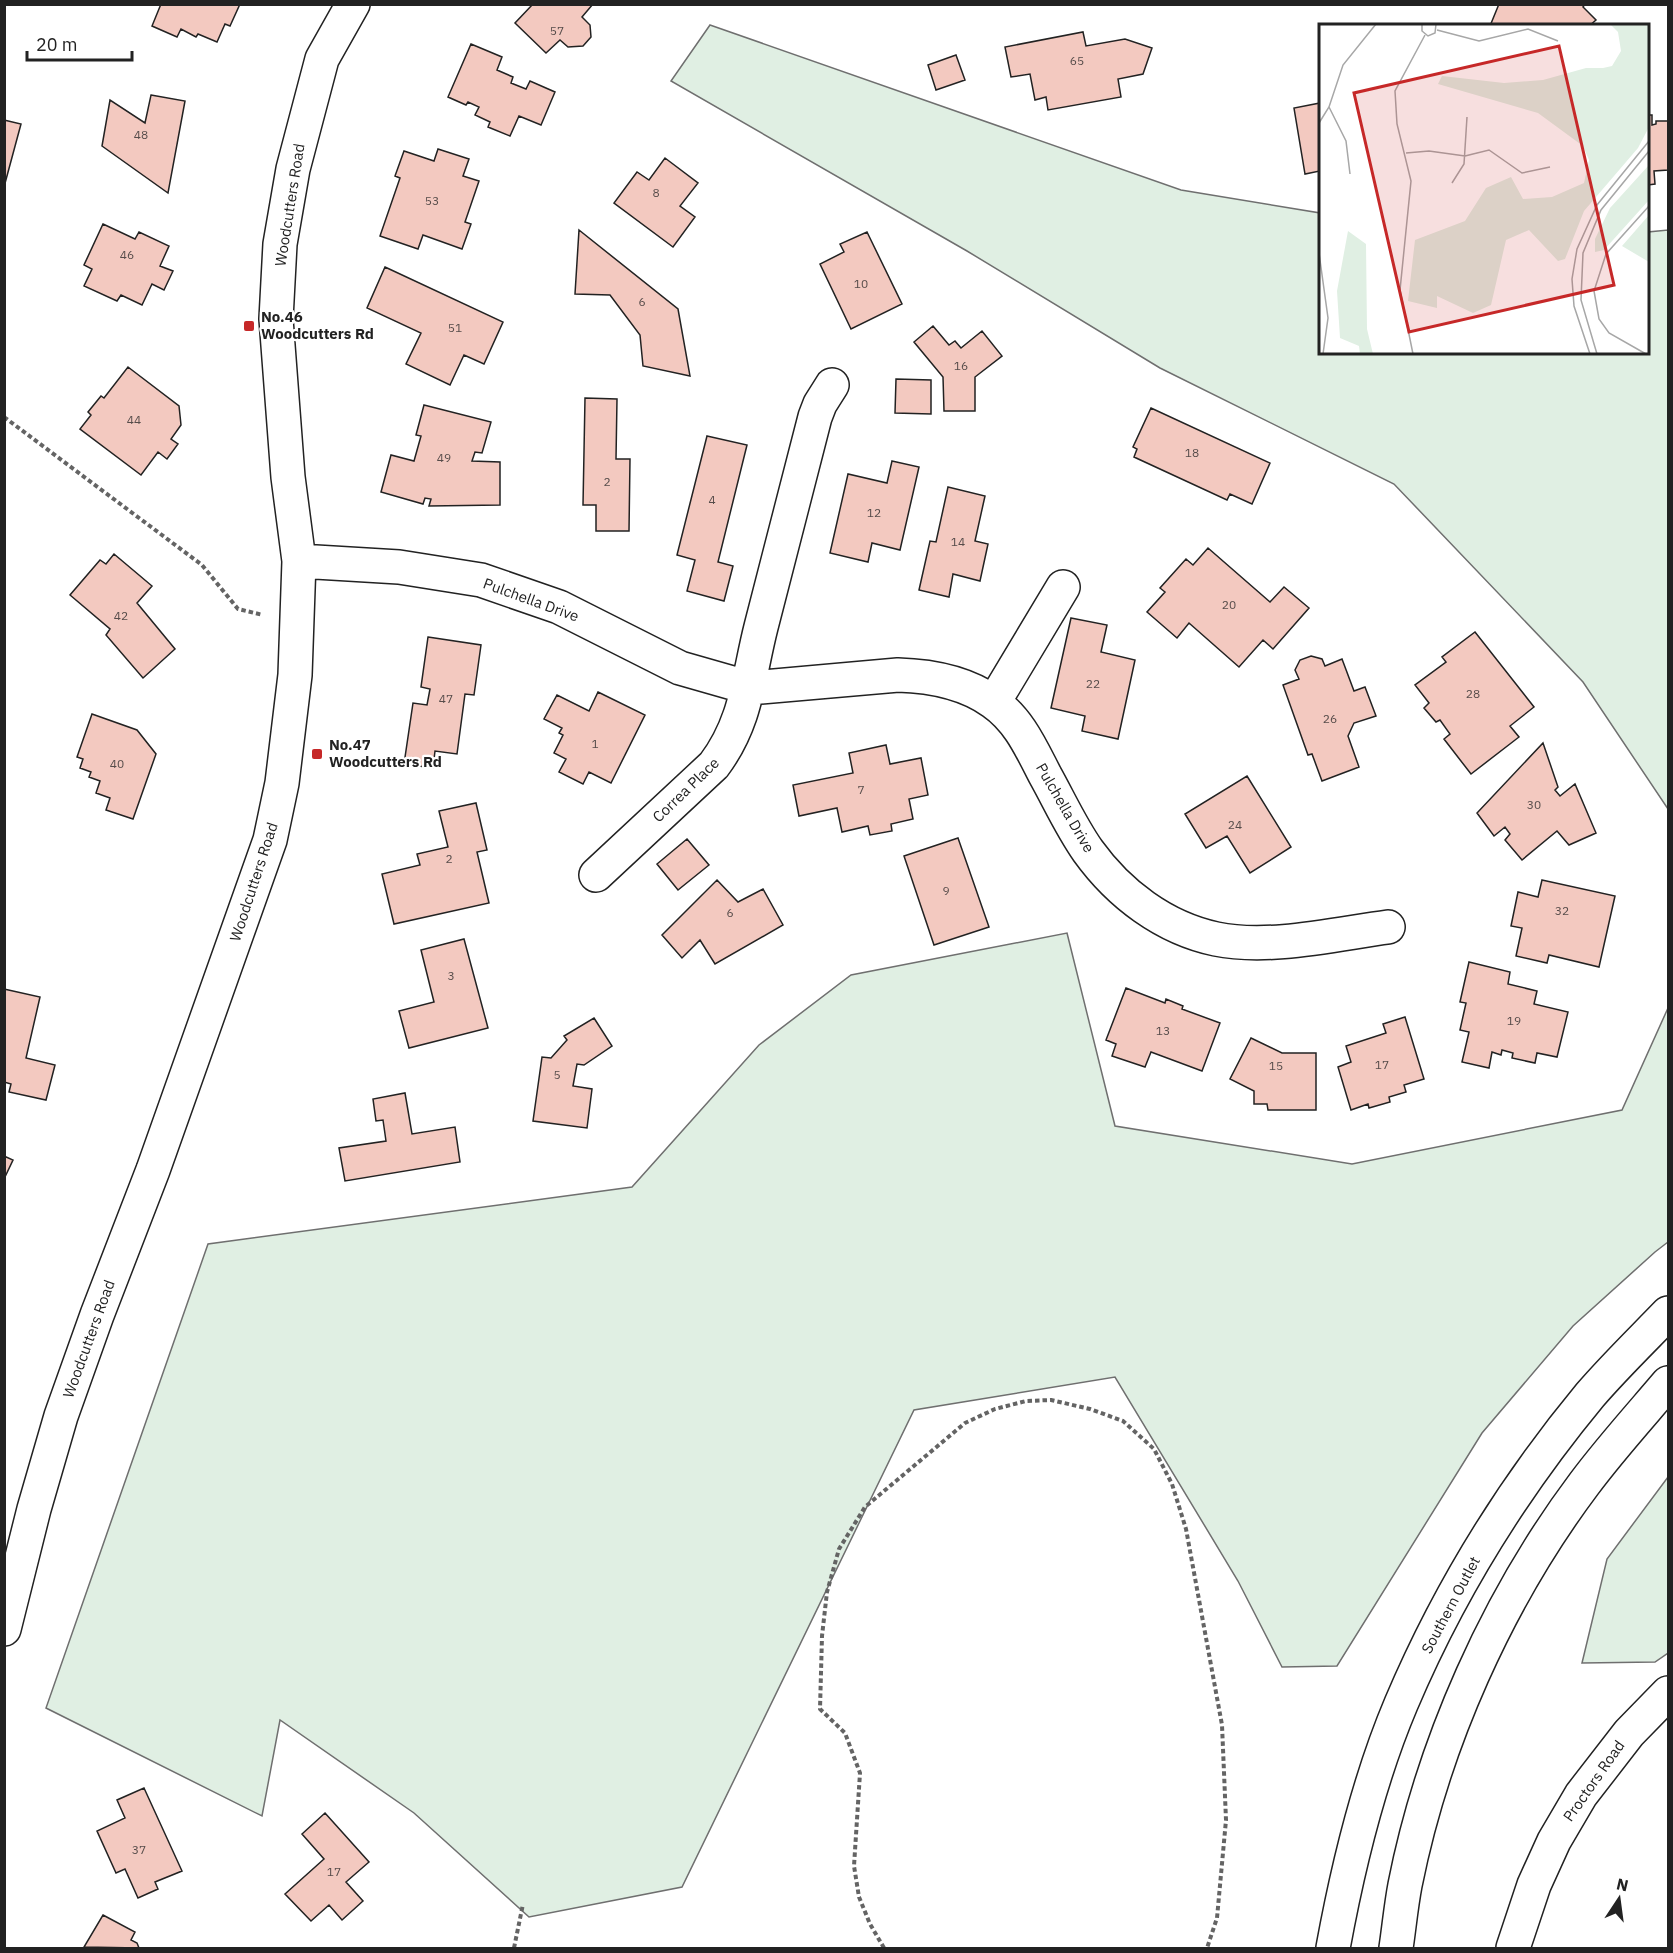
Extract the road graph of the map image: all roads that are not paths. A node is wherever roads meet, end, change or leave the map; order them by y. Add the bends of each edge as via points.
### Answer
1 (353, 4) edge
2 (832, 386) dead end
3 (298, 561) junction
4 (1063, 587) dead end
5 (750, 688) junction
6 (994, 702) junction
7 (596, 875) dead end
8 (1388, 927) dead end
9 (1668, 1313) edge
10 (1668, 1383) edge
11 (4, 1629) edge
12 (1668, 1693) edge
13 (1333, 1948) edge
14 (1396, 1948) edge
15 (1513, 1948) edge

1 - 3 main road, Woodcutters Road via 322,59 293,169 280,244 276,319
2 - 5 main road via 815,417
3 - 5 main road, Pulchella Drive via 399,567 481,580 559,607 680,668
3 - 11 main road, Woodcutters Road via 295,675 282,783 270,840 62,1416
4 - 6 main road
5 - 6 main road, Pulchella Drive via 922,675 971,688
5 - 7 main road, Correa Place via 727,748 714,765
6 - 8 main road, Pulchella Drive via 1022,732 1087,850 1122,889 1160,918 1187,931 1249,943
9 - 13 main road, Southern Outlet via 1592,1394 1549,1448 1503,1514 1448,1607 1400,1706 1376,1773 1357,1833
10 - 14 main road via 1577,1494 1546,1539 1485,1648 1455,1719 1421,1819
12 - 15 main road, Proctors Road via 1629,1733 1581,1795 1542,1867

